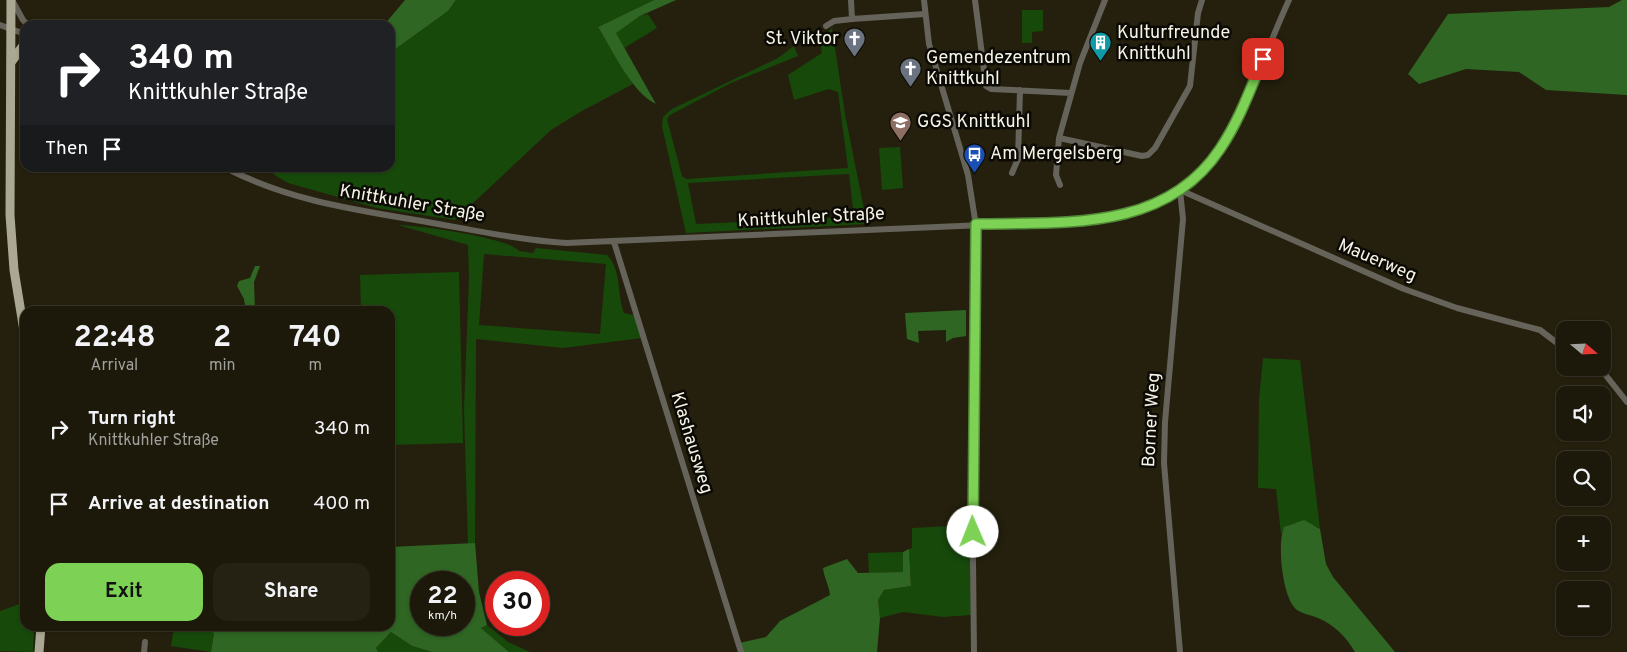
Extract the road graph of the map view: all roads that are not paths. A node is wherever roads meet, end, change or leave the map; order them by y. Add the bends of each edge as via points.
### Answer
1 (11, 0) edge
2 (851, 0) edge
3 (924, 0) edge
4 (975, 0) edge
5 (1105, 0) edge
6 (1202, 0) edge
7 (1289, 0) edge
8 (925, 14) junction
9 (852, 19) junction
10 (23, 20) edge
11 (0, 25) edge
12 (826, 26) dead end
13 (11, 29) junction
14 (20, 32) edge
15 (20, 50) edge
16 (12, 61) junction
17 (1020, 90) junction
18 (1070, 93) junction
19 (1059, 138) junction
20 (235, 172) edge
21 (1012, 173) dead end
22 (1060, 184) dead end
23 (1180, 190) junction
24 (976, 224) junction
25 (614, 242) junction
26 (20, 307) edge
27 (1556, 342) edge
28 (1606, 376) edge
29 (1627, 402) edge
30 (41, 631) edge
31 (145, 642) dead end
32 (39, 652) edge
33 (144, 652) edge
34 (740, 652) edge
35 (974, 652) edge
36 (1180, 652) edge

1 - 10 street
1 - 13 main road
2 - 9 street
3 - 8 street
4 - 17 street via 986,86
5 - 18 street
6 - 19 street via 1190,86 1150,154 1142,156
7 - 23 street, Knittkuhler Straße via 1226,140 1205,168
8 - 9 street
8 - 24 street via 929,44 968,175
9 - 12 street via 834,21
11 - 13 street
13 - 14 street
13 - 16 main road
15 - 16 main road
16 - 26 main road via 10,222
17 - 18 street
17 - 21 street via 1018,158
18 - 19 street
19 - 22 street via 1056,175
20 - 25 street, Knittkuhler Straße via 274,189 329,205 518,238 566,243
23 - 24 street, Knittkuhler Straße via 1144,210 1101,220
23 - 27 street, Mauerweg via 1404,289 1457,308 1540,330
23 - 36 street, Borner Weg via 1183,219 1164,463
24 - 25 street, Knittkuhler Straße
24 - 35 street via 972,472
25 - 34 street, Klashausweg
28 - 29 street
30 - 32 main road
31 - 33 street

